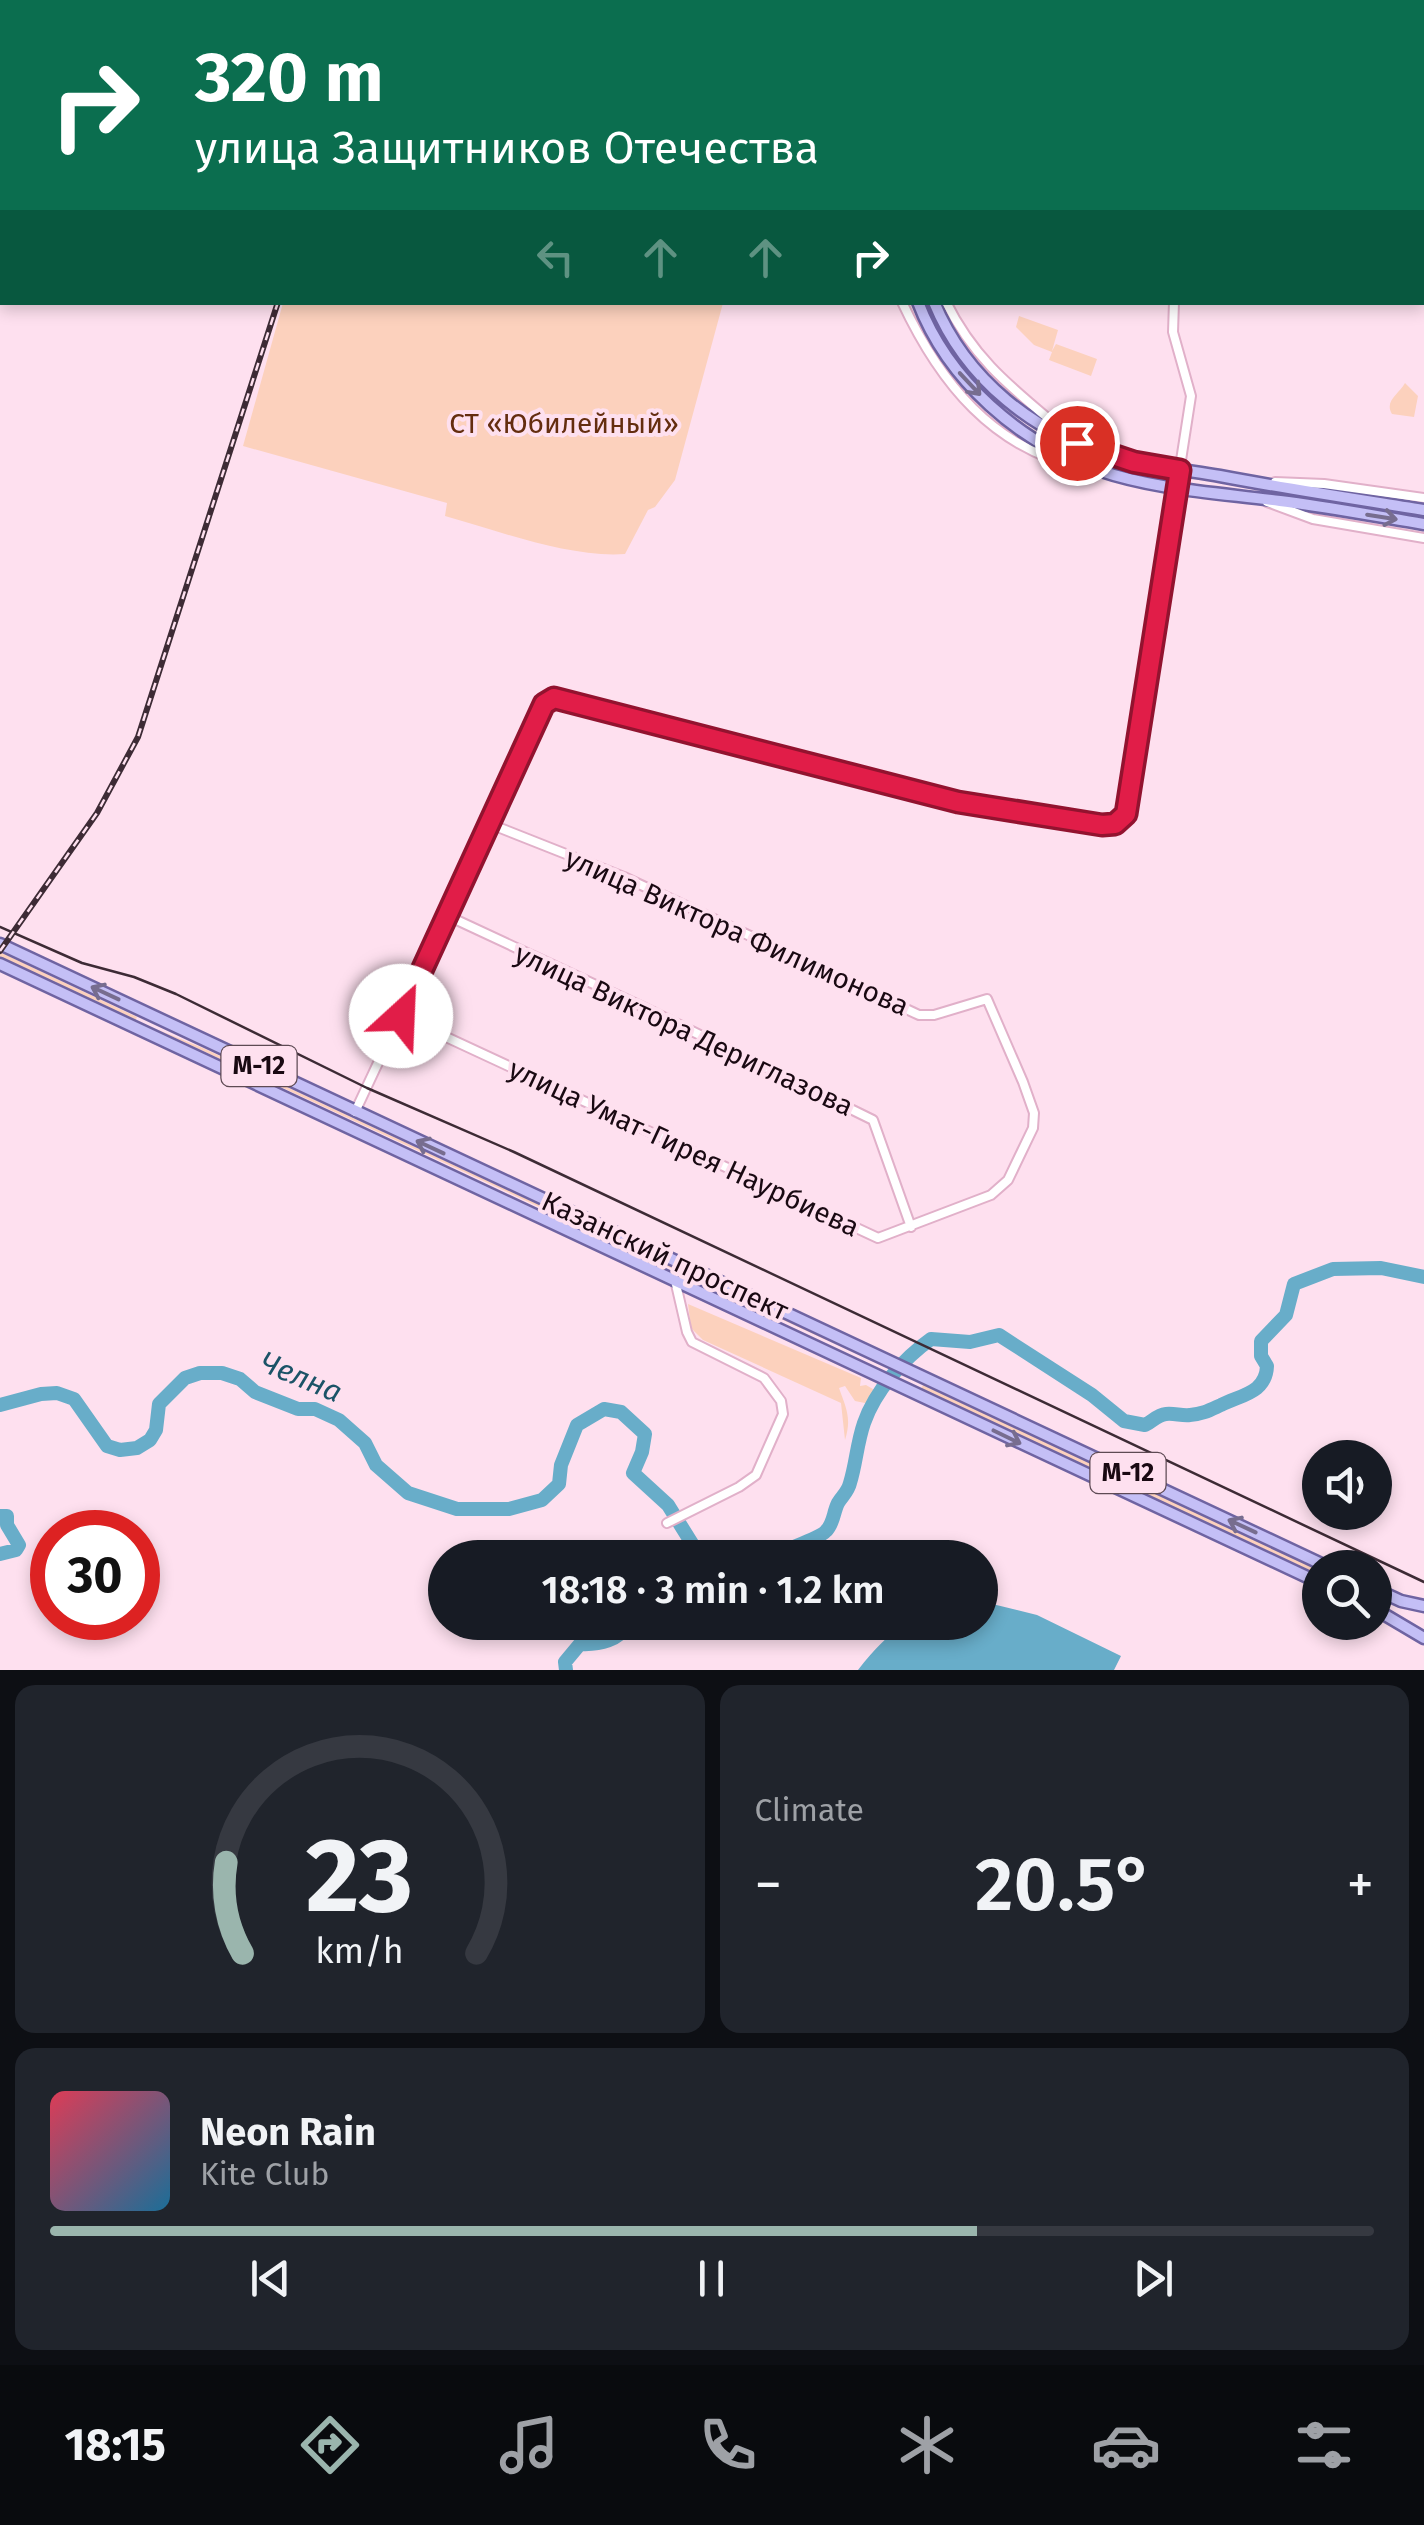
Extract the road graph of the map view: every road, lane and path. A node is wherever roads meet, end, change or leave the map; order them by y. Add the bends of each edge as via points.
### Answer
1 (903, 305) edge
2 (920, 305) edge
3 (936, 305) edge
4 (948, 305) edge
5 (1174, 305) edge
6 (1077, 443) junction
7 (1180, 470) junction
8 (1100, 471) junction
9 (1208, 474) junction
10 (1176, 488) junction
11 (1253, 498) junction
12 (1424, 498) edge
13 (1424, 510) edge
14 (1424, 524) edge
15 (1424, 538) edge
16 (490, 824) junction
17 (448, 916) junction
18 (0, 944) edge
19 (0, 964) edge
20 (987, 999) joint
21 (401, 1016) junction
22 (170, 1023) junction
23 (157, 1039) junction
24 (355, 1112) junction
25 (911, 1227) junction
26 (675, 1280) junction
27 (818, 1328) junction
28 (810, 1342) junction
29 (667, 1522) dead end
30 (1302, 1555) edge
31 (1302, 1575) edge
32 (1392, 1597) edge
33 (1424, 1606) edge
34 (1392, 1618) edge
35 (1424, 1634) edge

1 - 8 street via 938,368 984,420 1050,461
2 -> 8 main road via 940,346 980,396 1029,436
3 - 6 main road via 986,382 1037,423
4 - 6 street via 996,376
5 - 7 street via 1173,332 1190,393
6 - 7 main road
7 - 9 main road
7 - 10 street
8 - 10 main road
9 - 12 street
9 - 13 main road
10 - 11 main road
10 - 16 street via 1126,814 1115,824 958,802 554,698 544,704
11 -> 14 main road
11 - 15 street via 1314,519
16 - 17 street
16 - 20 street, улица Виктора Филимонова via 624,877 919,1015
17 - 21 street
17 - 25 street, улица Виктора Дериглазова via 873,1120
22 -> 18 main road, Казанский проспект / М-12
19 - 23 main road, Казанский проспект / М-12
20 - 25 street, улица Умат-Гирея Наурбиева via 1023,1082 1033,1128 1008,1180 991,1195
21 - 24 street
21 - 25 street, улица Умат-Гирея Наурбиева via 878,1238
22 - 23 main road via 155,1028
22 - 24 main road, Казанский проспект / М-12
23 - 26 main road, Казанский проспект / М-12
27 -> 24 main road, Казанский проспект / М-12
26 - 28 main road, Казанский проспект / М-12
26 - 29 street via 692,1342 764,1378 782,1401 783,1414 756,1475
27 - 28 main road via 827,1340
30 -> 27 main road, Казанский проспект / М-12
28 -> 31 main road, Казанский проспект / М-12
32 - 33 main road
34 - 35 main road

